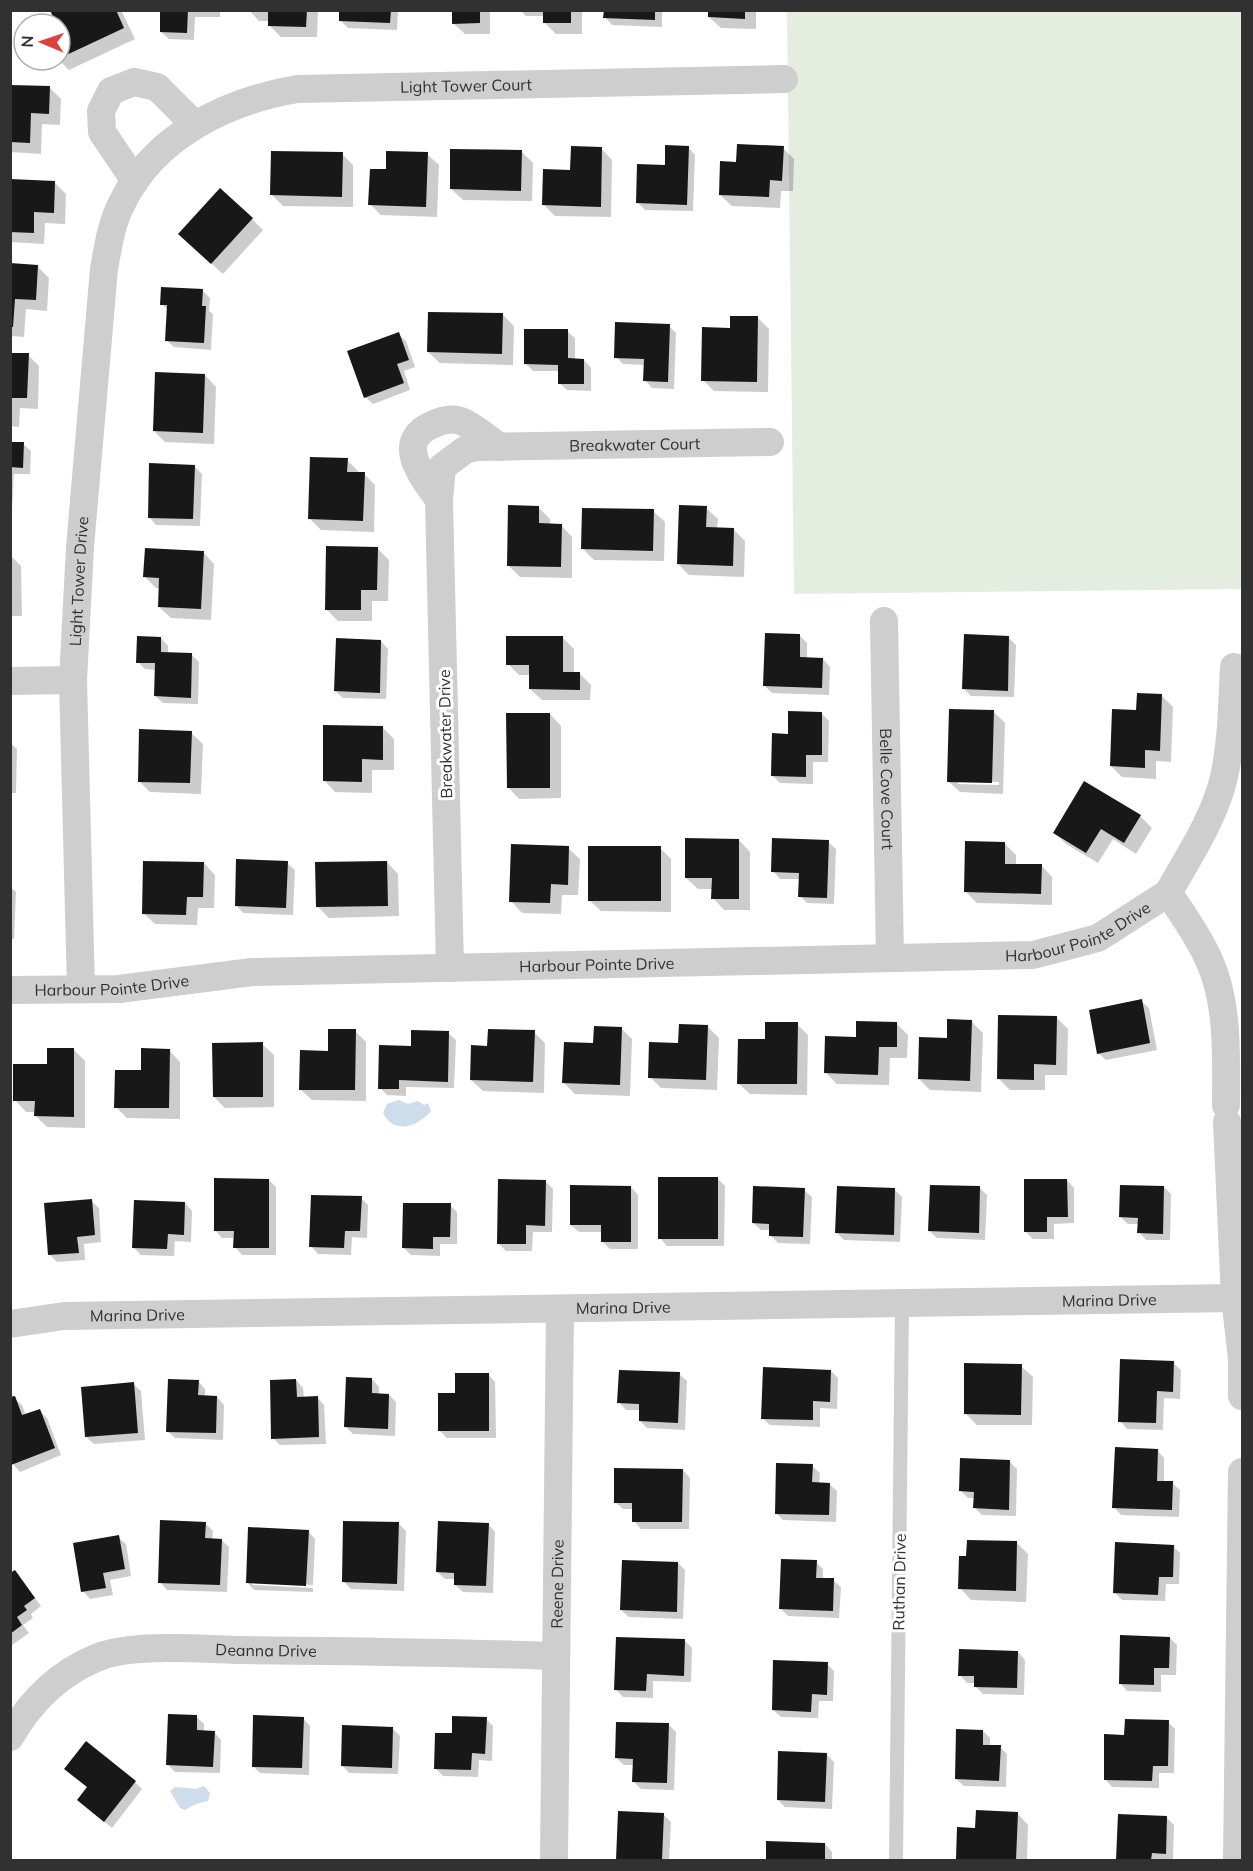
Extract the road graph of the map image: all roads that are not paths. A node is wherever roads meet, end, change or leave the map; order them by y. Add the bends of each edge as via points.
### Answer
1 (784, 79) dead end
2 (195, 126) junction
3 (162, 149) joint
4 (135, 181) junction
5 (770, 442) dead end
6 (500, 447) junction
7 (439, 500) junction
8 (884, 621) dead end
9 (1234, 667) dead end
10 (73, 680) junction
11 (10, 681) edge
12 (1168, 893) junction
13 (890, 957) junction
14 (450, 968) junction
15 (81, 989) junction
16 (10, 990) edge
17 (1235, 1298) junction
18 (902, 1304) junction
19 (560, 1309) junction
20 (10, 1324) edge
21 (1242, 1396) edge
22 (1242, 1472) edge
23 (556, 1656) junction
24 (10, 1737) edge
25 (554, 1860) edge
26 (896, 1860) edge
27 (1237, 1860) edge

1 - 2 street, Light Tower Court via 297,89 266,94
2 - 3 street, Light Tower Court
2 - 4 street via 157,87 134,82 111,91 101,111 102,132
3 - 4 street, Light Tower Drive
4 - 10 street, Light Tower Drive via 109,238 104,269 80,547
5 - 6 street, Breakwater Court
6 - 7 street, Breakwater Court via 465,450 442,467
6 - 7 street via 461,421 442,421 424,429 415,439 413,456
7 - 14 street, Breakwater Drive
8 - 13 street, Belle Cove Court
9 - 12 street via 1223,778 1202,835
10 - 11 street
10 - 15 street, Light Tower Drive
12 - 13 street, Harbour Pointe Drive via 1098,938 1033,955
12 - 17 street via 1210,962 1226,1036
13 - 14 street, Harbour Pointe Drive
14 - 15 street, Harbour Pointe Drive via 252,972 119,989
15 - 16 street, Harbour Pointe Drive
17 - 18 street, Marina Drive
17 - 21 street
18 - 19 street, Marina Drive
18 - 26 lane, Ruthan Drive
19 - 20 street, Marina Drive via 64,1316
19 - 23 street, Reene Drive
22 - 27 street
23 - 24 street, Deanna Drive via 129,1650 97,1658 69,1673 42,1693
23 - 25 street, Reene Drive

